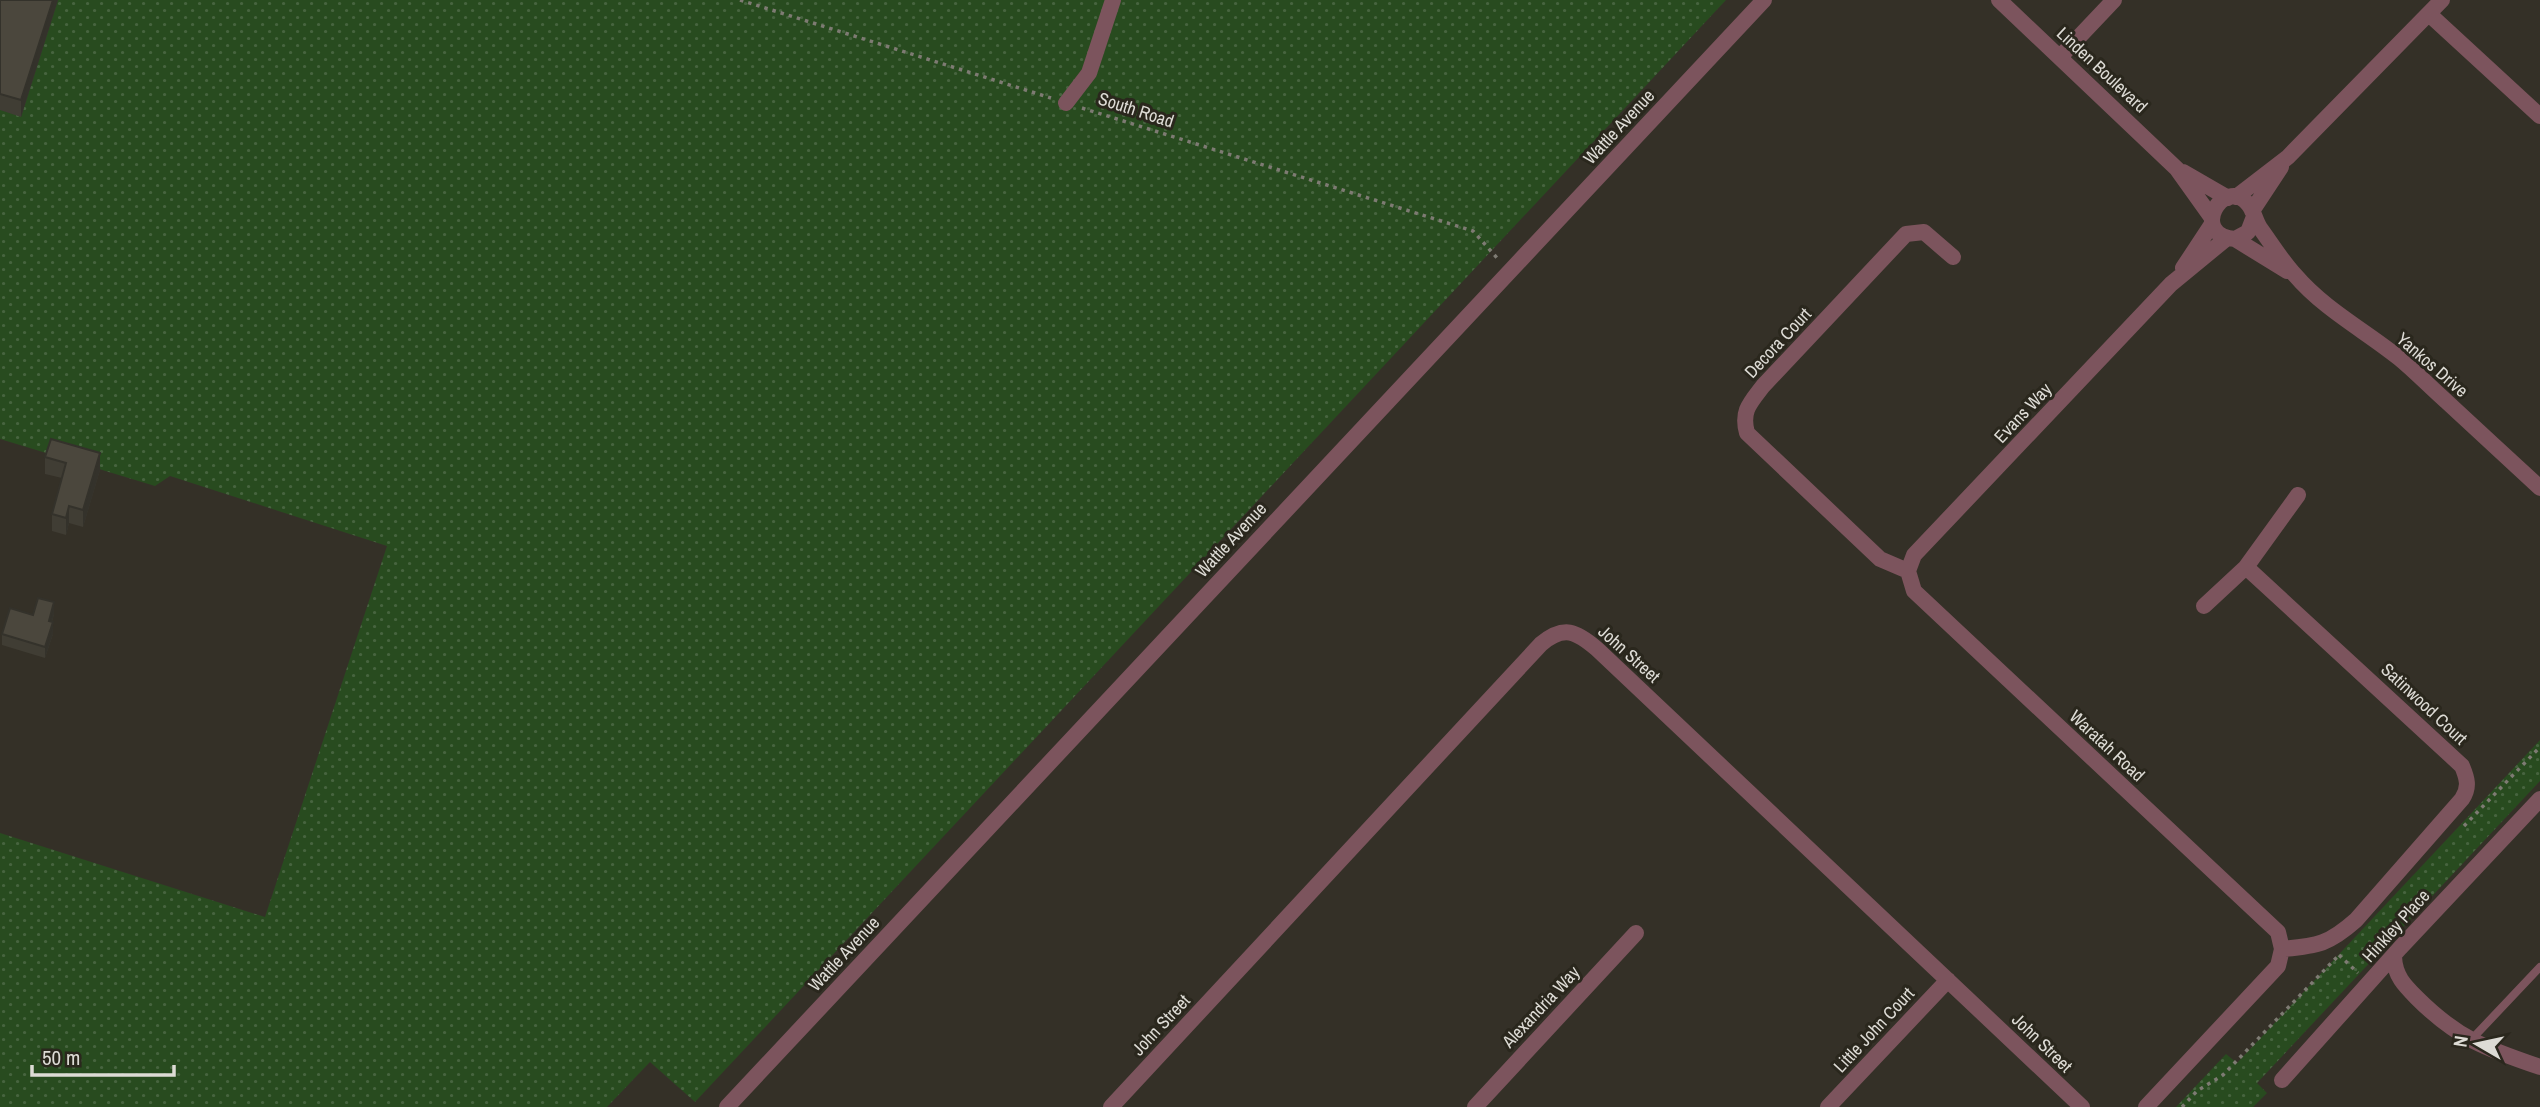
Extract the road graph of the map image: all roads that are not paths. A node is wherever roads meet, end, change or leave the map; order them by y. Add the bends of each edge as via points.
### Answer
1 (1113, 0) edge
2 (1764, 0) edge
3 (1999, 0) edge
4 (2114, 0) edge
5 (2442, 0) edge
6 (2429, 14) junction
7 (2060, 57) junction
8 (1066, 103) road end
9 (2540, 116) edge
10 (2288, 157) junction
11 (2177, 169) junction
12 (2232, 197) junction
13 (2253, 215) junction
14 (2212, 221) junction
15 (2231, 239) junction
16 (1953, 257) dead end
17 (2295, 276) junction
18 (2172, 284) junction
19 (2540, 488) edge
20 (2298, 495) dead end
21 (2246, 567) junction
22 (1908, 571) junction
23 (2204, 606) dead end
24 (2540, 799) edge
25 (1636, 933) dead end
26 (2282, 949) junction
27 (2394, 957) junction
28 (2540, 967) edge
29 (1948, 980) junction
30 (2470, 1041) junction
31 (2540, 1067) edge
32 (2282, 1080) dead end
33 (727, 1107) edge
34 (1111, 1107) edge
35 (1475, 1107) edge
36 (1828, 1107) edge
37 (2082, 1107) edge
38 (2146, 1107) edge

1 - 8 street via 1089,73
2 - 33 street, Wattle Avenue
3 - 7 street, Linden Boulevard
4 - 7 street
5 - 6 street
6 - 9 street
6 - 10 street
7 - 11 street, Linden Boulevard
10 - 12 street
10 - 13 street
11 - 12 street
11 - 14 street
12 - 13 street via 2249,205
12 - 14 street via 2217,205
13 - 15 street via 2248,232
13 - 17 street, Yankos Drive
14 - 15 street via 2221,235
14 - 18 street, Evans Way
15 - 17 street, Yankos Drive
15 - 18 street, Evans Way
16 - 22 street, Decora Court via 1924,232 1906,234 1763,386 1743,419 1747,433 1880,559
17 - 19 street, Yankos Drive via 2399,358
18 - 22 street, Evans Way via 1914,555
20 - 21 street
21 - 23 street
21 - 26 street, Satinwood Court via 2462,766 2468,779 2462,799 2356,920 2338,936
22 - 26 street, Waratah Road via 1914,591 2278,932
24 - 27 street, Hinkley Place
25 - 35 street, Alexandria Way
26 - 38 street via 2278,966
27 - 30 street via 2403,984 2437,1018
27 - 32 street, Hinkley Place
28 - 30 lane
29 - 34 street, John Street via 1597,649 1582,636 1552,634
29 - 36 street, Little John Court
29 - 37 street, John Street
30 - 31 street

